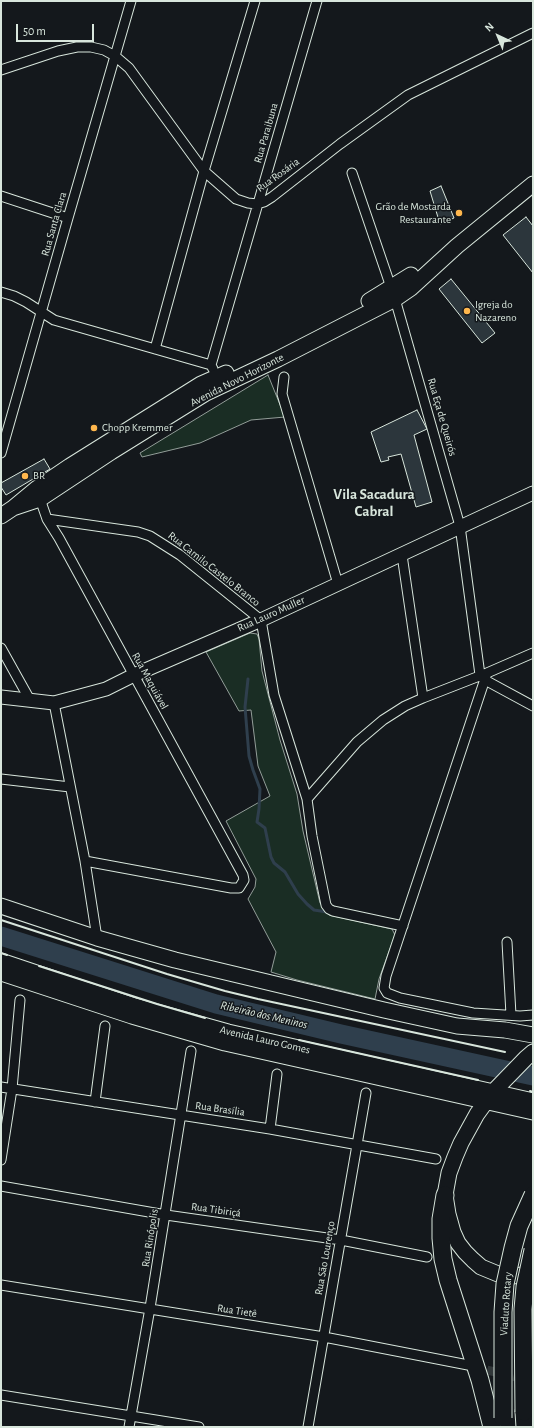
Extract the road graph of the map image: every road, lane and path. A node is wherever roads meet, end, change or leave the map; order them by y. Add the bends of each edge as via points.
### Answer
1 (131, 1) edge
2 (255, 1) edge
3 (317, 1) edge
4 (533, 33) edge
5 (114, 56) junction
6 (1, 70) edge
7 (204, 171) junction
8 (352, 173) dead end
9 (533, 184) edge
10 (1, 196) edge
11 (257, 204) junction
12 (68, 218) junction
13 (1, 292) edge
14 (393, 294) junction
15 (41, 311) junction
16 (156, 349) junction
17 (214, 371) junction
18 (284, 377) dead end
19 (4, 426) edge
20 (1, 453) edge
21 (533, 493) edge
22 (38, 494) junction
23 (7, 512) edge
24 (47, 519) junction
25 (460, 526) junction
26 (402, 555) junction
27 (338, 584) junction
28 (261, 620) junction
29 (1, 648) edge
30 (533, 653) edge
31 (134, 675) junction
32 (484, 676) junction
33 (1, 697) edge
34 (423, 698) junction
35 (30, 700) junction
36 (54, 703) junction
37 (533, 706) edge
38 (1, 779) edge
39 (70, 787) junction
40 (307, 799) junction
41 (85, 861) junction
42 (1, 906) edge
43 (403, 926) junction
44 (97, 938) junction
45 (507, 942) dead end
46 (1, 961) edge
47 (1, 973) edge
48 (20, 1000) dead end
49 (511, 1015) junction
50 (533, 1015) edge
51 (105, 1026) dead end
52 (505, 1030) junction
53 (533, 1035) edge
54 (191, 1051) dead end
55 (529, 1055) edge
56 (277, 1074) dead end
57 (1, 1087) edge
58 (12, 1089) junction
59 (366, 1093) dead end
60 (489, 1097) junction
61 (533, 1101) edge
62 (95, 1102) junction
63 (533, 1112) edge
64 (181, 1116) junction
65 (270, 1129) junction
66 (358, 1144) junction
67 (436, 1159) dead end
68 (1, 1160) edge
69 (1, 1186) edge
70 (445, 1195) junction
71 (533, 1195) edge
72 (166, 1215) junction
73 (341, 1240) junction
74 (533, 1250) edge
75 (428, 1257) dead end
76 (533, 1274) edge
77 (1, 1285) edge
78 (150, 1308) junction
79 (324, 1337) junction
80 (468, 1365) tunnel mouth
81 (1, 1395) edge
82 (130, 1416) junction
83 (525, 1419) edge
84 (499, 1424) edge
85 (129, 1427) edge
86 (199, 1427) edge
87 (308, 1427) edge

1 - 5 street, Rua Santa Clara
2 - 7 street
3 - 11 street, Rua Paraibuna
4 - 11 street, Rua Rosária via 408,95 272,197
5 - 6 street, Rua Rosária via 92,47 77,47
5 - 7 street, Rua Rosária via 129,68
5 - 12 street, Rua Santa Clara
7 - 11 street, Rua Rosária via 236,199
7 - 16 street
8 - 14 street, Rua Eça de Queirós
9 - 14 main road, Avenida Novo Horizonte
10 - 12 street
11 - 17 street, Rua Paraibuna
12 - 15 street, Rua Santa Clara
13 - 15 street
14 - 17 main road, Avenida Novo Horizonte via 283,346
14 - 22 main road, Avenida Novo Horizonte via 278,359 201,396
14 - 25 street, Rua Eça de Queirós
15 - 16 street via 54,320 69,325
15 - 19 street, Rua Santa Clara
16 - 17 street
17 - 22 main road, Avenida Novo Horizonte via 201,384 70,466
18 - 27 street via 282,394
19 - 20 street, Rua Santa Clara
21 - 25 street, Rua Lauro Muller
22 - 23 main road, Avenida Novo Horizonte
22 - 24 street, Rua Maquiável
24 - 28 street, Rua Camilo Castelo Branco via 150,536 180,555
24 - 31 street, Rua Maquiável
25 - 26 street, Rua Lauro Muller
25 - 32 street, Rua Eça de Queirós
26 - 27 street, Rua Lauro Muller
26 - 34 street
27 - 28 street, Rua Lauro Muller
28 - 31 street, Rua Lauro Muller
28 - 40 street, Rua Camilo Castelo Branco via 274,695
29 - 35 street
30 - 32 street
31 - 36 street, Rua Lauro Muller via 106,689
31 - 41 street, Rua Maquiável via 238,864 244,878 243,884 239,888 219,887
32 - 34 street
32 - 37 street
32 - 43 street
33 - 35 street, Rua Lauro Muller
34 - 40 street via 383,720 356,742
35 - 36 street, Rua Lauro Muller
36 - 39 street
38 - 39 street
39 - 41 street
40 - 43 street, Rua Camilo Castelo Branco via 326,905 330,910
41 - 44 street
42 - 44 main road
43 - 49 street via 384,985 385,991 391,996 473,1013
44 - 52 main road via 175,960 384,1010 457,1026
45 - 49 street
46 - 60 main road, Avenida Lauro Gomes via 135,1006 221,1030
47 - 60 main road, Avenida Lauro Gomes via 197,1035
48 - 58 street
49 - 50 street
51 - 62 street
52 - 53 main road
52 - 55 main road via 522,1042
54 - 64 street, Rua Rinópolis
55 - 60 main road
56 - 65 street
57 - 58 street, Rua Brasília
58 - 62 street, Rua Brasília
58 - 68 street
59 - 66 street, Rua São Lourenço
60 - 61 main road, Avenida Lauro Gomes
60 - 63 main road, Avenida Lauro Gomes
60 - 70 main road via 461,1143
62 - 64 street, Rua Brasília
64 - 65 street, Rua Brasília
64 - 72 street, Rua Rinópolis
65 - 66 street, Rua Brasília
66 - 67 street, Rua Brasília
66 - 73 street, Rua São Lourenço
69 - 72 street, Rua Tibiriçá
70 - 76 main road via 453,1232 458,1243 473,1260 481,1267 498,1274
70 - 84 highway via 441,1219 443,1259 480,1380
71 - 84 highway, Viaduto Rotary, bridge via 519,1226 505,1284
72 - 73 street, Rua Tibiriçá
72 - 78 street, Rua Rinópolis
73 - 75 street, Rua Tibiriçá
73 - 79 street, Rua São Lourenço
74 - 83 highway, Viaduto Rotary, bridge via 523,1309
77 - 78 street, Rua Tietê
78 - 79 street, Rua Tietê
78 - 82 street, Rua Rinópolis
79 - 80 street, Rua Tietê
79 - 87 street, Rua São Lourenço
81 - 82 street
82 - 85 street, Rua Rinópolis
82 - 86 street

